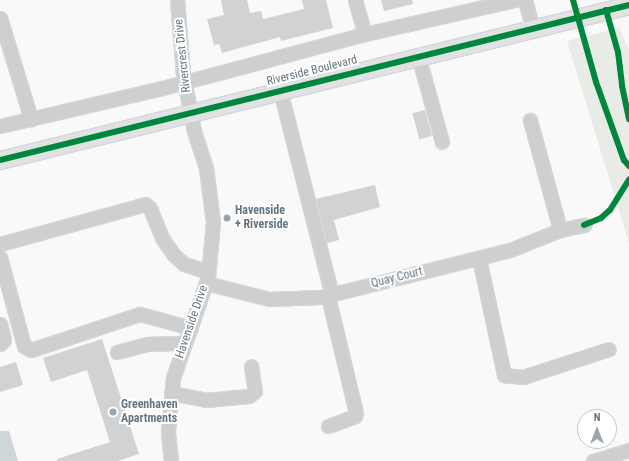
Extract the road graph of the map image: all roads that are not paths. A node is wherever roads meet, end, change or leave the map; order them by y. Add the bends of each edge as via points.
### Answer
1 (177, 0) edge
2 (355, 0) edge
3 (515, 0) edge
4 (525, 0) edge
5 (629, 5) edge
6 (0, 18) edge
7 (532, 27) junction
8 (365, 34) junction
9 (418, 56) junction
10 (184, 82) junction
11 (280, 90) junction
12 (191, 113) junction
13 (31, 119) junction
14 (530, 120) dead end
15 (0, 126) edge
16 (442, 142) dead end
17 (0, 160) edge
18 (584, 225) dead end
19 (560, 230) junction
20 (0, 244) edge
21 (0, 257) edge
22 (479, 258) junction
23 (207, 278) junction
24 (330, 295) junction
25 (0, 324) edge
26 (190, 328) junction
27 (184, 343) junction
28 (0, 344) edge
29 (609, 349) dead end
30 (117, 352) dead end
31 (251, 366) dead end
32 (171, 393) junction
33 (328, 426) dead end
34 (629, 450) edge
35 (171, 461) edge
36 (593, 461) edge

1 - 10 street, Rivercrest Drive
2 - 8 street
3 - 8 street
4 - 7 street
5 - 7 main road, Riverside Boulevard
6 - 13 street
7 - 9 main road, Riverside Boulevard
8 - 10 street
9 - 11 main road, Riverside Boulevard
9 - 16 street
10 - 12 street, Rivercrest Drive
10 - 13 street
11 - 12 main road, Riverside Boulevard
11 - 24 street
12 - 17 main road, Riverside Boulevard
12 - 23 street, Havenside Drive via 211,197 212,248
13 - 15 street
14 - 19 street
18 - 19 street, Quay Court
19 - 22 street, Quay Court via 510,250
20 - 23 street, Quay Court via 145,204 150,208 162,238 173,254
21 - 26 street via 24,346 31,350 140,314
22 - 24 street, Quay Court
22 - 29 street via 504,375 523,377
23 - 24 street, Quay Court via 269,299 295,300
23 - 26 street, Havenside Drive
24 - 33 street via 356,413 355,416
25 - 28 street via 4,340
26 - 27 street, Havenside Drive
27 - 30 street via 147,344
27 - 32 street, Havenside Drive
31 - 32 street via 255,391 249,396 206,400
32 - 35 street, Havenside Drive via 168,431
34 - 36 street

